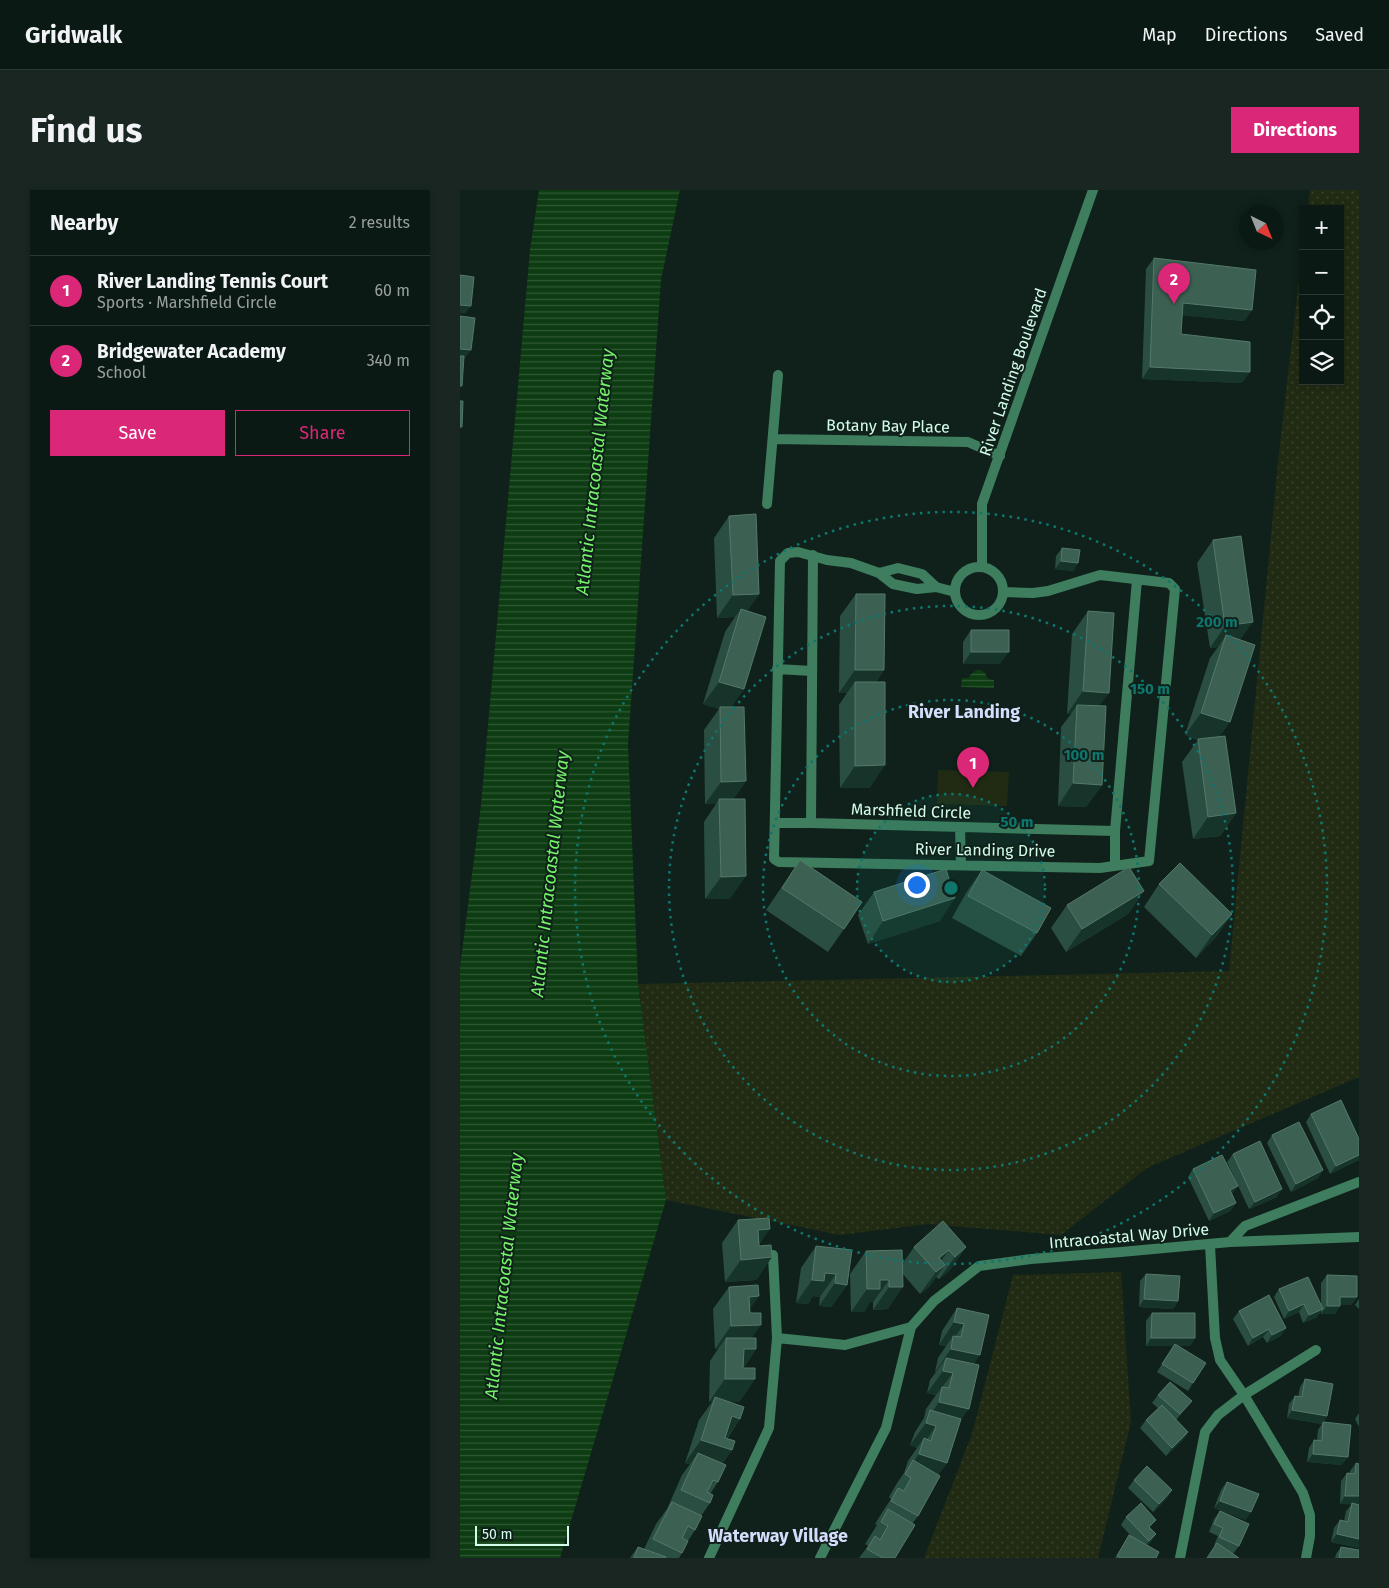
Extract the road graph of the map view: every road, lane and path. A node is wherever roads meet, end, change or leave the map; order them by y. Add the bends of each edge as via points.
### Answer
1 (1093, 190) edge
2 (778, 376) dead end
3 (773, 439) junction
4 (1000, 456) junction
5 (766, 504) dead end
6 (813, 555) junction
7 (982, 567) junction
8 (879, 573) junction
9 (1137, 580) junction
10 (936, 587) junction
11 (954, 592) junction
12 (1003, 592) junction
13 (777, 670) junction
14 (812, 671) junction
15 (775, 823) junction
16 (812, 823) junction
17 (960, 827) junction
18 (1115, 831) junction
19 (961, 865) junction
20 (1115, 866) junction
21 (1359, 1182) edge
22 (1359, 1237) edge
23 (1230, 1242) junction
24 (1210, 1245) junction
25 (773, 1255) edge
26 (910, 1326) junction
27 (777, 1338) junction
28 (1316, 1350) dead end
29 (1244, 1395) junction
30 (709, 1558) edge
31 (820, 1558) edge
32 (1180, 1558) edge
33 (1306, 1558) edge

1 - 4 street, River Landing Boulevard
2 - 3 street
3 - 4 street, Botany Bay Place via 968,442
3 - 5 street
4 - 7 street, River Landing Boulevard via 982,504
6 - 8 street, River Landing Drive
6 - 13 street, River Landing Drive via 788,553 780,561
6 - 14 street
7 - 11 street via 962,573
7 - 12 street via 995,573
8 - 10 street, River Landing Drive via 893,584 917,589
8 - 10 street, River Landing Drive via 898,568 922,574
9 - 12 street, River Landing Drive via 1100,575 1033,593
9 - 18 street
9 - 20 street, River Landing Drive via 1169,583 1174,589 1149,861
10 - 11 street, River Landing Drive
11 - 12 street via 959,605 975,615 994,610
13 - 14 street
13 - 15 street, River Landing Drive
14 - 16 street
15 - 16 street, Marshfield Circle
15 - 19 street, River Landing Drive via 774,859 779,862
16 - 17 street, Marshfield Circle
17 - 18 street, Marshfield Circle
17 - 19 street
18 - 20 street
19 - 20 street, River Landing Drive
21 - 23 street, Intracoastal Way Drive via 1245,1226
22 - 23 street, Intracoastal Way Drive
23 - 24 street, Intracoastal Way Drive
24 - 26 street, Intracoastal Way Drive via 979,1266 934,1301
24 - 29 street via 1215,1338 1220,1360
25 - 27 street
26 - 27 street via 845,1344
26 - 31 street via 886,1428
27 - 30 street via 769,1428
28 - 29 street
29 - 32 street via 1218,1415 1206,1432
29 - 33 street via 1303,1493 1310,1515

